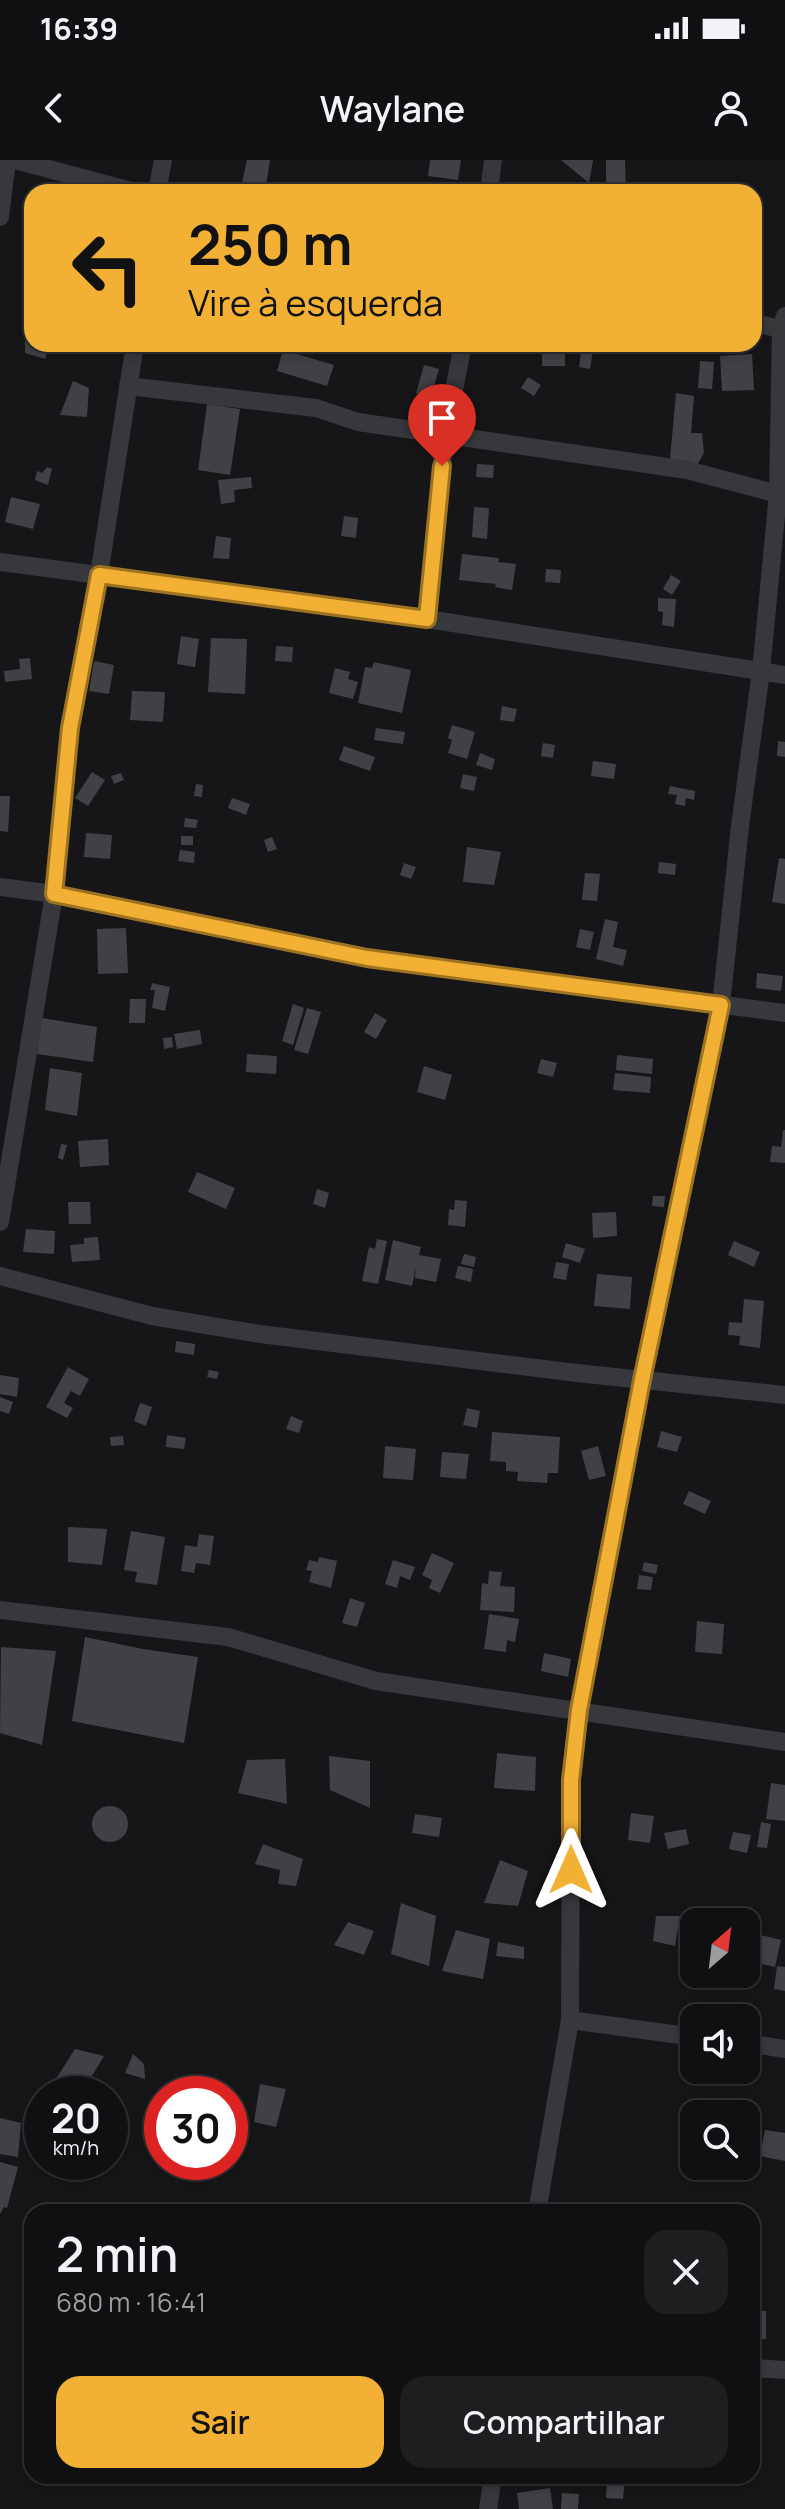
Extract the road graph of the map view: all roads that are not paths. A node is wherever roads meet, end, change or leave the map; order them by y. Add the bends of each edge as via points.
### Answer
1 (7, 160) edge
2 (15, 160) edge
3 (163, 160) edge
4 (493, 160) edge
5 (105, 184) edge
6 (158, 184) edge
7 (490, 184) edge
8 (0, 217) edge
9 (762, 324) edge
10 (784, 325) edge
11 (134, 352) edge
12 (461, 352) edge
13 (128, 386) junction
14 (445, 436) junction
15 (778, 494) junction
16 (0, 562) edge
17 (99, 575) junction
18 (427, 619) junction
19 (761, 671) junction
20 (785, 675) edge
21 (0, 887) edge
22 (54, 894) junction
23 (721, 1005) junction
24 (785, 1013) edge
25 (0, 1222) edge
26 (0, 1276) edge
27 (642, 1380) junction
28 (785, 1395) edge
29 (0, 1610) edge
30 (579, 1710) junction
31 (785, 1742) edge
32 (570, 2020) junction
33 (680, 2035) edge
34 (760, 2045) edge
35 (785, 2049) edge
36 (538, 2204) edge
37 (760, 2368) edge
38 (785, 2370) edge
39 (492, 2484) edge
40 (488, 2509) edge

1 - 8 street
2 - 5 street
3 - 6 street
4 - 7 street
9 - 10 street
10 - 15 street
11 - 13 street
12 - 14 street
13 - 14 street via 316,408 343,419
13 - 17 street
14 - 15 street via 687,470
14 - 18 street
15 - 19 street
16 - 17 street
17 - 18 street
17 - 22 street via 70,728
18 - 19 street
19 - 20 street
19 - 23 street
21 - 22 street
22 - 23 street via 367,958
22 - 25 street
23 - 24 street
23 - 27 street
26 - 27 street via 168,1319 260,1334
27 - 28 street
27 - 30 street
29 - 30 street via 228,1637 376,1681
30 - 31 street
30 - 32 street via 571,1780
32 - 33 street
32 - 36 street
34 - 35 street
37 - 38 street
39 - 40 street

